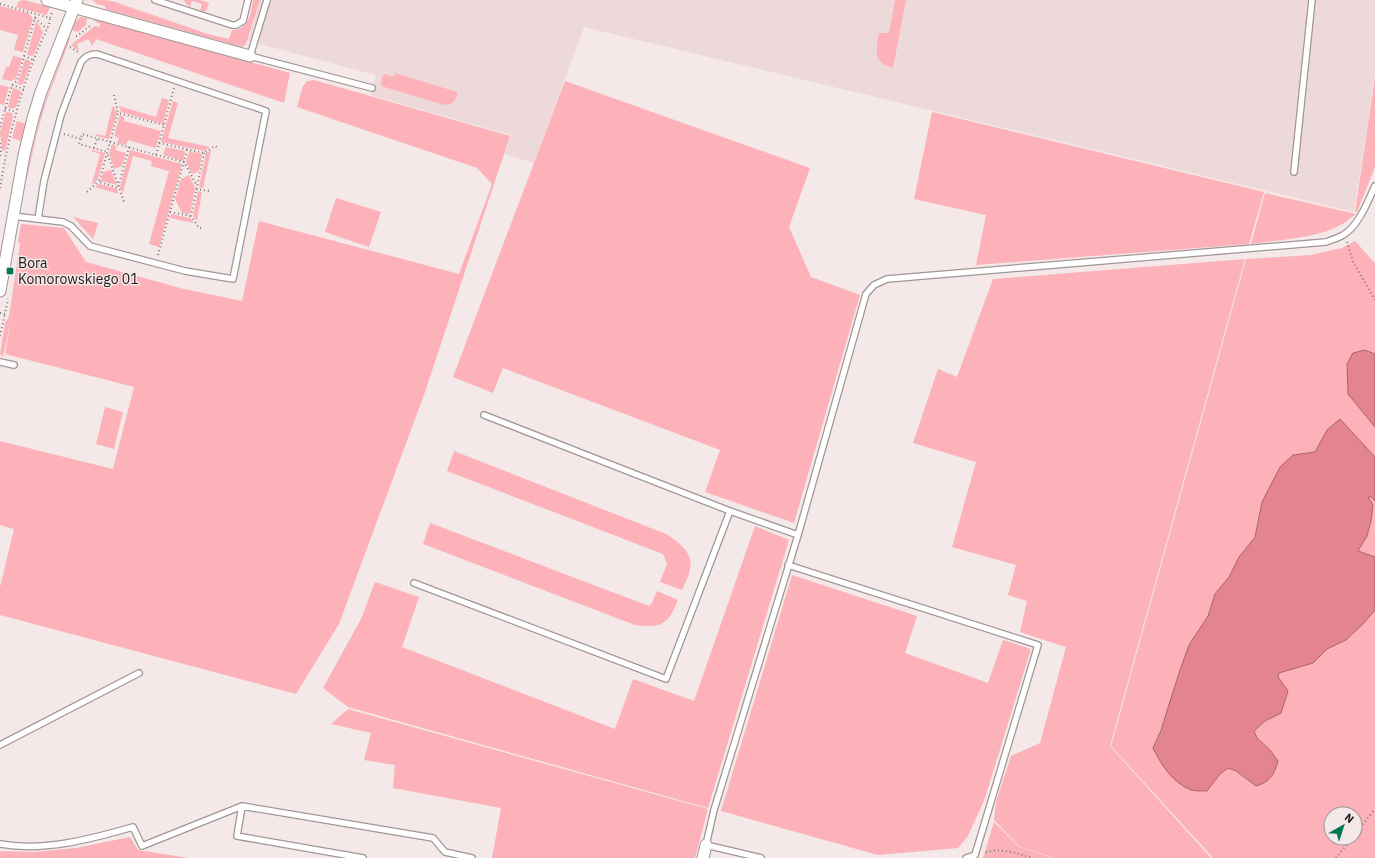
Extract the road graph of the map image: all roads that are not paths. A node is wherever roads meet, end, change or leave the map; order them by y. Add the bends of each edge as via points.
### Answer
1 (47, 0) edge
2 (154, 0) edge
3 (248, 0) edge
4 (267, 0) edge
5 (1312, 0) edge
6 (75, 4) edge
7 (250, 56) junction
8 (372, 88) dead end
9 (1294, 172) dead end
10 (1375, 186) edge
11 (13, 216) junction
12 (38, 219) junction
13 (0, 291) edge
14 (0, 362) edge
15 (14, 365) dead end
16 (484, 415) dead end
17 (730, 511) junction
18 (798, 535) junction
19 (788, 565) junction
20 (414, 583) dead end
21 (139, 673) dead end
22 (0, 745) edge
23 (242, 806) junction
24 (0, 844) edge
25 (706, 845) junction
26 (363, 858) edge
27 (472, 858) edge
28 (703, 858) edge
29 (760, 858) edge
30 (966, 858) edge

1 - 6 street
2 - 3 lane via 232,25 243,20
4 - 7 lane
5 - 9 lane
6 - 7 street
6 - 11 street via 33,118
7 - 8 lane
10 - 18 lane via 1366,207 1345,235 1326,242 887,279 874,285 866,294
11 - 12 lane
11 - 13 street
12 - 12 lane via 67,223 90,246 185,271 233,279 266,111 91,54 81,62 61,115 44,181
14 - 15 lane
16 - 17 lane
17 - 18 lane
17 - 20 lane via 666,679
18 - 19 lane
19 - 25 lane via 714,810
19 - 30 lane via 1038,645 975,855
21 - 22 lane
23 - 24 lane via 142,846 133,827 86,840 57,844
23 - 26 lane via 237,836
23 - 27 lane via 433,838 445,852
25 - 28 street
25 - 29 lane

